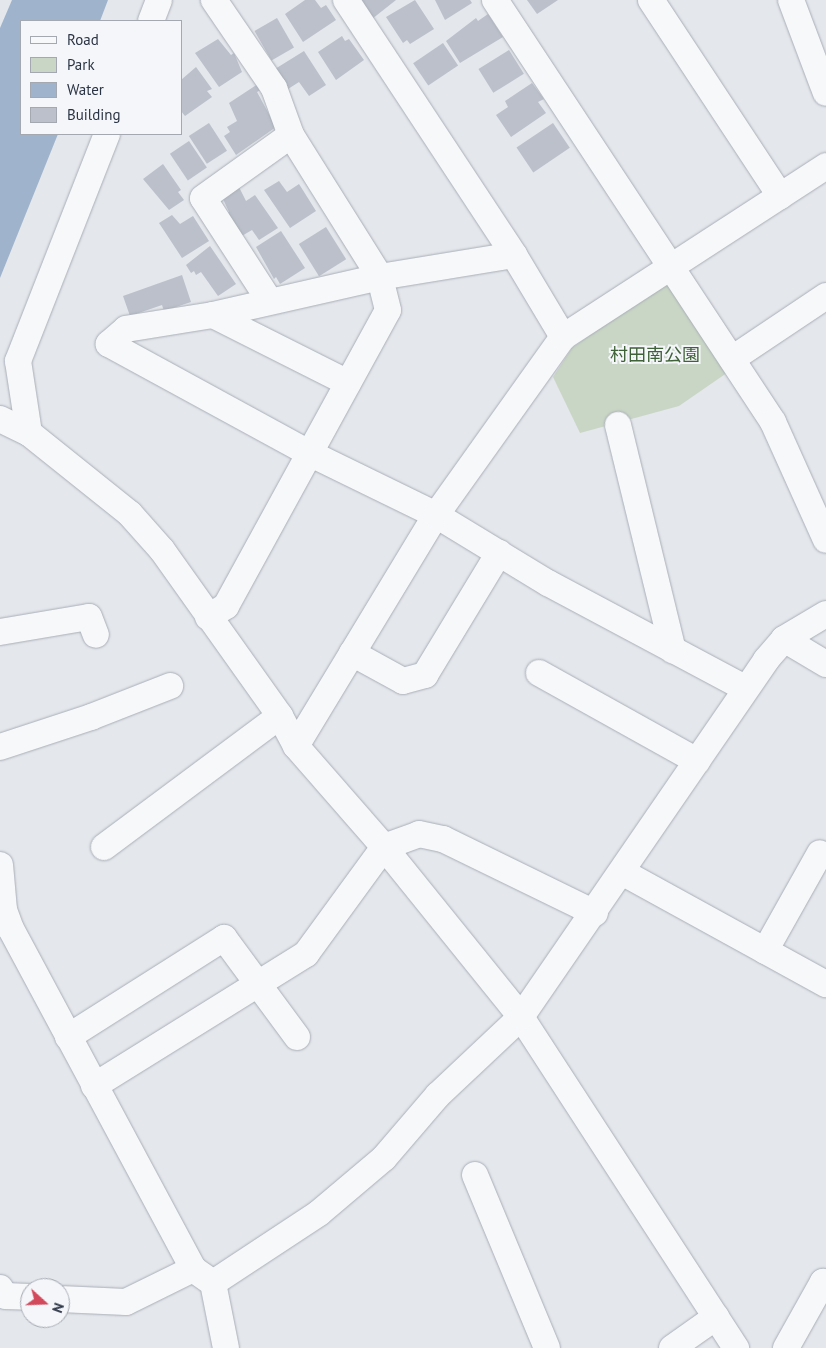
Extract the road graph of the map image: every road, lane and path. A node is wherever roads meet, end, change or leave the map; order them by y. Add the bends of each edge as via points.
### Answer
1 (159, 0) edge
2 (214, 0) edge
3 (346, 0) edge
4 (495, 0) edge
5 (651, 0) edge
6 (792, 0) edge
7 (151, 20) edge
8 (826, 93) edge
9 (107, 135) edge
10 (291, 135) junction
11 (826, 166) edge
12 (780, 196) junction
13 (514, 255) junction
14 (671, 267) junction
15 (380, 277) junction
16 (826, 296) edge
17 (269, 300) junction
18 (213, 315) junction
19 (563, 337) junction
20 (732, 359) junction
21 (348, 383) junction
22 (0, 419) edge
23 (618, 425) dead end
24 (29, 432) junction
25 (309, 453) junction
26 (436, 516) junction
27 (826, 540) edge
28 (499, 553) junction
29 (826, 614) edge
30 (208, 617) junction
31 (0, 632) edge
32 (96, 635) dead end
33 (784, 639) junction
34 (673, 650) junction
35 (352, 653) junction
36 (826, 664) edge
37 (540, 673) dead end
38 (170, 686) dead end
39 (745, 688) junction
40 (280, 716) junction
41 (296, 746) junction
42 (0, 747) edge
43 (697, 761) junction
44 (104, 847) dead end
45 (384, 847) junction
46 (820, 854) dead end
47 (0, 865) edge
48 (622, 872) junction
49 (594, 913) junction
50 (6, 925) edge
51 (765, 951) junction
52 (257, 984) junction
53 (826, 984) edge
54 (521, 1017) junction
55 (297, 1037) dead end
56 (68, 1038) junction
57 (94, 1086) junction
58 (475, 1175) dead end
59 (203, 1276) junction
60 (826, 1284) edge
61 (0, 1288) edge
62 (20, 1297) edge
63 (70, 1299) edge
64 (716, 1317) junction
65 (226, 1348) edge
66 (547, 1348) edge
67 (672, 1348) edge
68 (736, 1348) edge
69 (786, 1348) edge

1 - 7 street
2 - 10 street via 274,88
3 - 13 street
4 - 14 street
5 - 12 street
6 - 8 street
9 - 24 street via 18,361
10 - 15 street
10 - 17 street via 203,198
11 - 12 street
12 - 14 street
13 - 15 street
13 - 19 street
14 - 19 street
14 - 20 street
15 - 17 street
15 - 21 street via 388,310
16 - 20 street
17 - 18 street
18 - 21 street
18 - 25 street via 126,329 109,344
19 - 26 street
20 - 27 street via 773,422
21 - 25 street
22 - 24 street
23 - 34 street
24 - 30 street via 130,514 162,550
25 - 26 street
25 - 30 street via 226,606
26 - 28 street
26 - 35 street
28 - 34 street
28 - 35 street via 425,675 403,681
29 - 33 street
30 - 40 street
31 - 32 street via 89,617
33 - 36 street
33 - 39 street
34 - 39 street
35 - 41 street
37 - 43 street
38 - 42 street
39 - 43 street
40 - 41 street
40 - 44 street
41 - 45 street
43 - 48 street
45 - 49 street via 419,834 443,839
45 - 52 street via 306,954
45 - 54 street
46 - 51 street
47 - 50 street
48 - 49 street
48 - 51 street
49 - 54 street
50 - 56 street
51 - 53 street
52 - 55 street
52 - 56 street via 224,938
52 - 57 street
54 - 59 street via 438,1095 384,1158 318,1213
54 - 64 street
56 - 57 street
57 - 59 street
58 - 66 street
59 - 63 street via 126,1302
59 - 65 street
60 - 69 street via 823,1282
61 - 62 street via 5,1296
64 - 67 street
64 - 68 street

